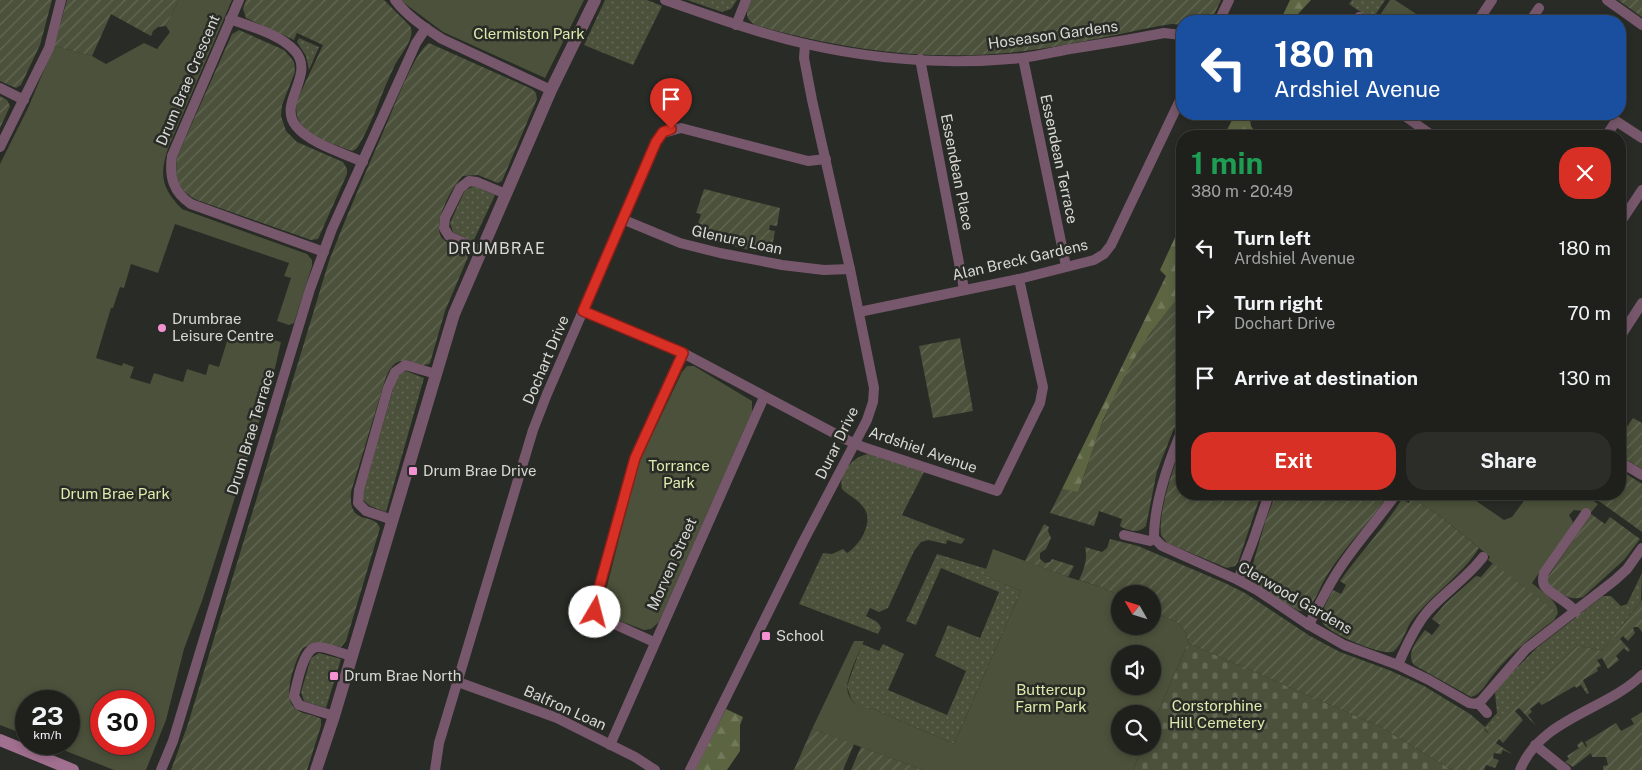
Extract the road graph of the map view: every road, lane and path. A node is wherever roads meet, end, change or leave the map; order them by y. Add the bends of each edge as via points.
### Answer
1 (61, 0) edge
2 (239, 0) edge
3 (395, 0) edge
4 (595, 0) edge
5 (665, 0) edge
6 (746, 0) edge
7 (1229, 0) edge
8 (1492, 0) edge
9 (1607, 0) edge
10 (1539, 8) dead end
11 (1222, 15) edge
12 (1482, 15) edge
13 (1534, 15) edge
14 (230, 18) junction
15 (736, 25) junction
16 (1642, 25) edge
17 (426, 28) junction
18 (1176, 34) edge
19 (805, 44) junction
20 (1023, 58) junction
21 (920, 59) junction
22 (0, 88) edge
23 (551, 90) junction
24 (24, 100) junction
25 (1176, 109) edge
26 (1418, 120) edge
27 (1428, 130) edge
28 (1610, 130) edge
29 (1642, 138) edge
30 (0, 147) edge
31 (826, 159) junction
32 (363, 162) junction
33 (1642, 190) edge
34 (506, 194) junction
35 (1626, 214) edge
36 (622, 219) junction
37 (481, 251) junction
38 (324, 252) junction
39 (1066, 266) junction
40 (850, 269) junction
41 (1019, 279) junction
42 (964, 289) junction
43 (1642, 303) edge
44 (583, 311) junction
45 (859, 312) junction
46 (1626, 328) edge
47 (683, 353) junction
48 (436, 374) junction
49 (764, 397) junction
50 (854, 443) junction
51 (1176, 445) edge
52 (1626, 466) edge
53 (1642, 476) edge
54 (1267, 500) edge
55 (1391, 500) edge
56 (1581, 515) dead end
57 (393, 520) junction
58 (1124, 535) dead end
59 (1154, 538) junction
60 (1642, 548) edge
61 (1482, 563) dead end
62 (1238, 580) junction
63 (1576, 612) junction
64 (1308, 625) junction
65 (654, 642) junction
66 (352, 656) junction
67 (1398, 665) junction
68 (1642, 675) edge
69 (458, 682) junction
70 (1478, 703) junction
71 (1487, 713) dead end
72 (334, 716) junction
73 (0, 740) edge
74 (610, 745) junction
75 (1535, 745) junction
76 (73, 770) edge
77 (161, 770) edge
78 (316, 770) edge
79 (435, 770) edge
80 (654, 770) edge
81 (690, 770) edge
82 (1520, 770) edge
83 (1566, 770) edge

1 - 24 street via 49,48
2 - 14 street, Drum Brae Crescent
3 - 17 street
4 - 23 street
5 - 15 street, Hoseason Gardens
6 - 15 street
7 - 11 street
8 - 12 street
9 - 16 street
10 - 13 street
14 - 32 street via 278,39 294,50 300,59 303,69 290,109 294,125 305,136
14 - 38 street, Drum Brae Crescent via 172,156 170,168 174,188 191,204
15 - 19 street, Hoseason Gardens
17 - 23 street via 442,39
17 - 32 street, Drum Brae Terrace via 416,43
18 - 20 street, Hoseason Gardens via 1164,33
19 - 21 street, Hoseason Gardens
19 - 31 street, Durar Drive via 807,75
20 - 21 street, Hoseason Gardens
20 - 39 street, Essendean Terrace
21 - 42 street, Essendean Place
22 - 24 street
23 - 34 street
24 - 30 street
25 - 39 street, Alan Breck Gardens via 1111,245 1094,260
26 - 27 street
28 - 29 street via 1616,121
31 - 36 street, Dochart Drive via 808,161 681,128 671,129 663,132 656,142
31 - 40 street, Durar Drive
32 - 38 street, Drum Brae Terrace
33 - 35 street
34 - 37 street
34 - 37 street via 469,181 460,188 446,218 444,228 449,236
36 - 40 street, Glenure Loan via 680,242 720,253 790,266
36 - 44 street, Dochart Drive
37 - 48 street via 454,314
38 - 77 street, Drum Brae Terrace via 173,741
39 - 41 street, Alan Breck Gardens
40 - 45 street, Durar Drive
41 - 42 street, Alan Breck Gardens
41 - 50 street, Ardshiel Avenue via 1043,387 1040,403 997,491
42 - 45 street, Alan Breck Gardens
43 - 46 street
44 - 47 street, Ardshiel Avenue
44 - 69 street, Dochart Drive via 533,430
45 - 50 street, Durar Drive via 874,388 867,420
47 - 49 street, Ardshiel Avenue
47 - 65 street via 635,458 594,606 600,618
48 - 57 street
48 - 57 street via 405,365 395,372 358,490 358,503 366,511
49 - 50 street, Ardshiel Avenue
49 - 65 street, Morven Street
50 - 81 street, Durar Drive
51 - 59 street via 1158,506
52 - 53 street
54 - 62 street
55 - 64 street via 1343,564
56 - 63 street via 1543,579 1546,587
57 - 66 street
58 - 59 street via 1150,542
59 - 62 street, Clerwood Gardens via 1162,546
60 - 63 street via 1615,580
61 - 67 street via 1421,620
62 - 64 street, Clerwood Gardens
63 - 70 street via 1521,654
64 - 67 street, Clerwood Gardens via 1344,645
65 - 74 street, Morven Street
66 - 72 street
66 - 72 street via 317,647 306,653 294,696 299,705
67 - 70 street, Clerwood Gardens via 1468,703
68 - 75 street via 1626,689 1560,725
69 - 74 street, Balfron Loan via 557,718
69 - 79 street, Dochart Drive via 439,743
70 - 71 street, Clerwood Gardens
72 - 78 street
73 - 76 main road
74 - 80 street, Balfron Loan
75 - 82 street
75 - 83 street

